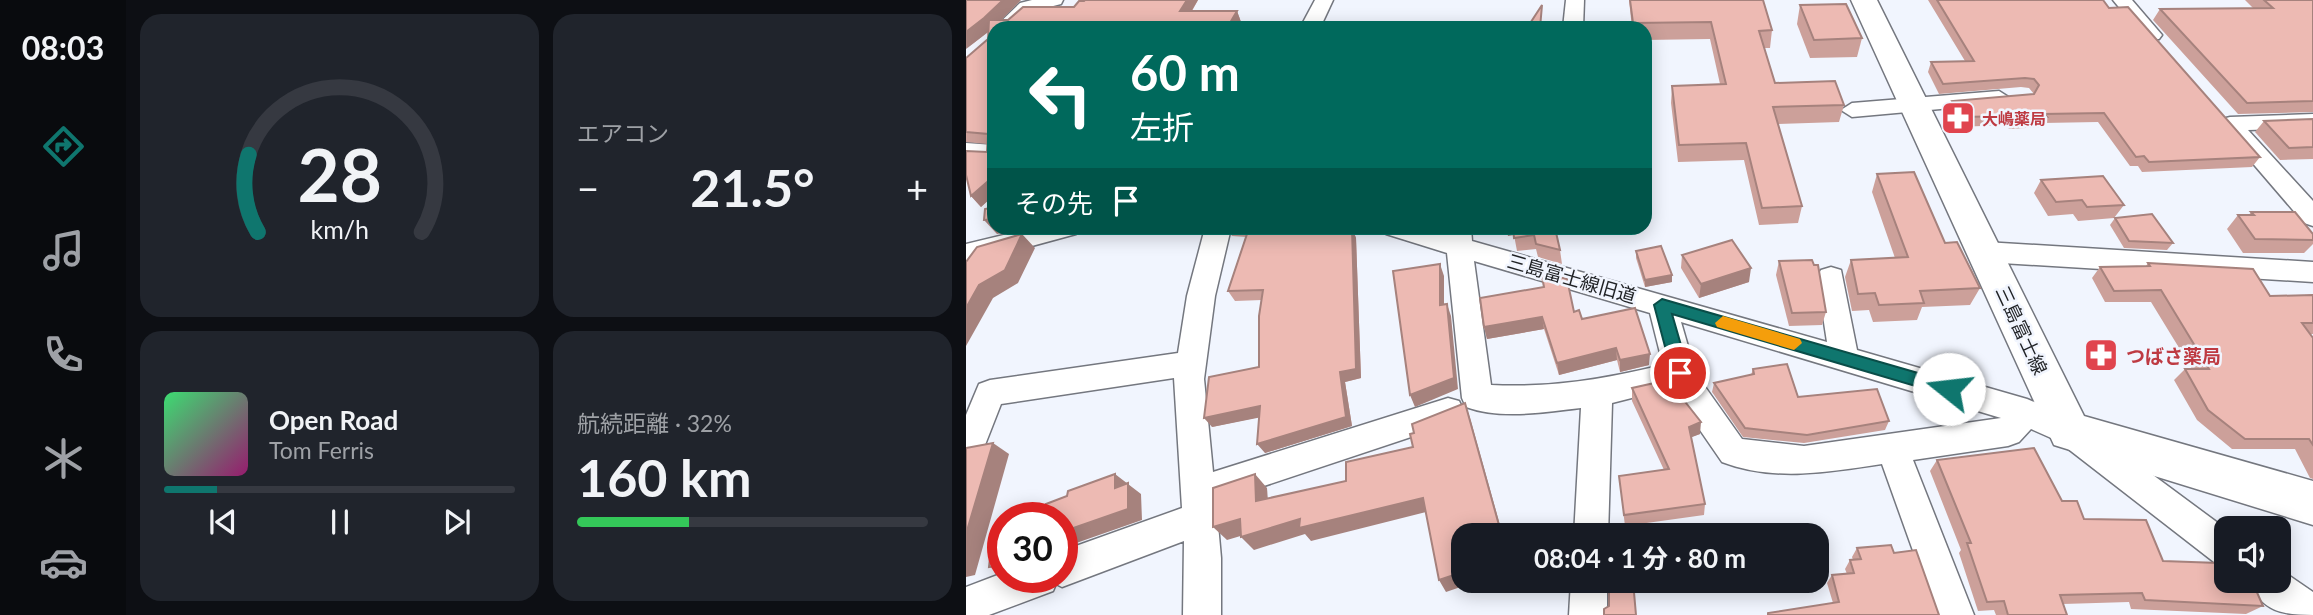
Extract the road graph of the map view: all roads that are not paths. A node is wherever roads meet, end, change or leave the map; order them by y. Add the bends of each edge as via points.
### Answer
1 (1054, 0) edge
2 (1324, 0) edge
3 (1575, 0) edge
4 (1864, 0) edge
5 (2122, 0) edge
6 (1012, 21) edge
7 (1314, 21) edge
8 (1574, 21) edge
9 (2170, 55) edge
10 (2021, 96) edge
11 (1913, 104) junction
12 (2213, 104) edge
13 (1852, 110) dead end
14 (2313, 121) edge
15 (2230, 124) junction
16 (966, 151) edge
17 (987, 152) edge
18 (2313, 217) edge
19 (1040, 235) edge
20 (1216, 235) edge
21 (1460, 236) edge
22 (1985, 252) junction
23 (966, 254) edge
24 (2313, 272) edge
25 (1831, 277) dead end
26 (1662, 305) junction
27 (1844, 358) junction
28 (1192, 363) junction
29 (1680, 373) junction
30 (1597, 394) junction
31 (1477, 398) junction
32 (2027, 412) junction
33 (2069, 431) junction
34 (966, 441) edge
35 (1892, 448) junction
36 (2313, 503) edge
37 (1200, 505) junction
38 (1592, 523) edge
39 (2214, 541) edge
40 (1078, 562) edge
41 (999, 593) edge
42 (1589, 593) edge
43 (2283, 593) edge
44 (966, 605) edge
45 (1202, 615) edge
46 (1588, 615) edge
47 (1955, 615) edge
48 (2312, 615) edge

1 - 6 street via 1027,7
2 - 7 street
3 - 8 street
4 - 11 main road, 三島富士線
5 - 9 street
10 - 11 street
11 - 13 street
11 - 22 main road, 三島富士線
12 - 15 street
14 - 15 street
15 - 18 street
16 - 17 street
19 - 23 street
20 - 28 street via 1201,296
21 - 26 street, 三島富士線旧道
21 - 31 street
22 - 24 street
22 - 33 main road, 三島富士線
25 - 27 street
26 - 27 street, 三島富士線旧道
26 - 29 street
27 - 32 street, 三島富士線旧道
28 - 34 street via 990,393 972,440
28 - 37 street via 1189,379
29 - 30 street
29 - 35 street via 1733,452 1804,461
30 - 31 street via 1530,400
30 - 38 street
31 - 37 street
32 - 33 street, 三島富士線旧道
32 - 35 street via 2008,432
33 - 36 main road
33 - 39 street, 三島富士線旧道
35 - 47 street
37 - 40 street
37 - 45 street
41 - 44 street
42 - 46 street
43 - 48 street

